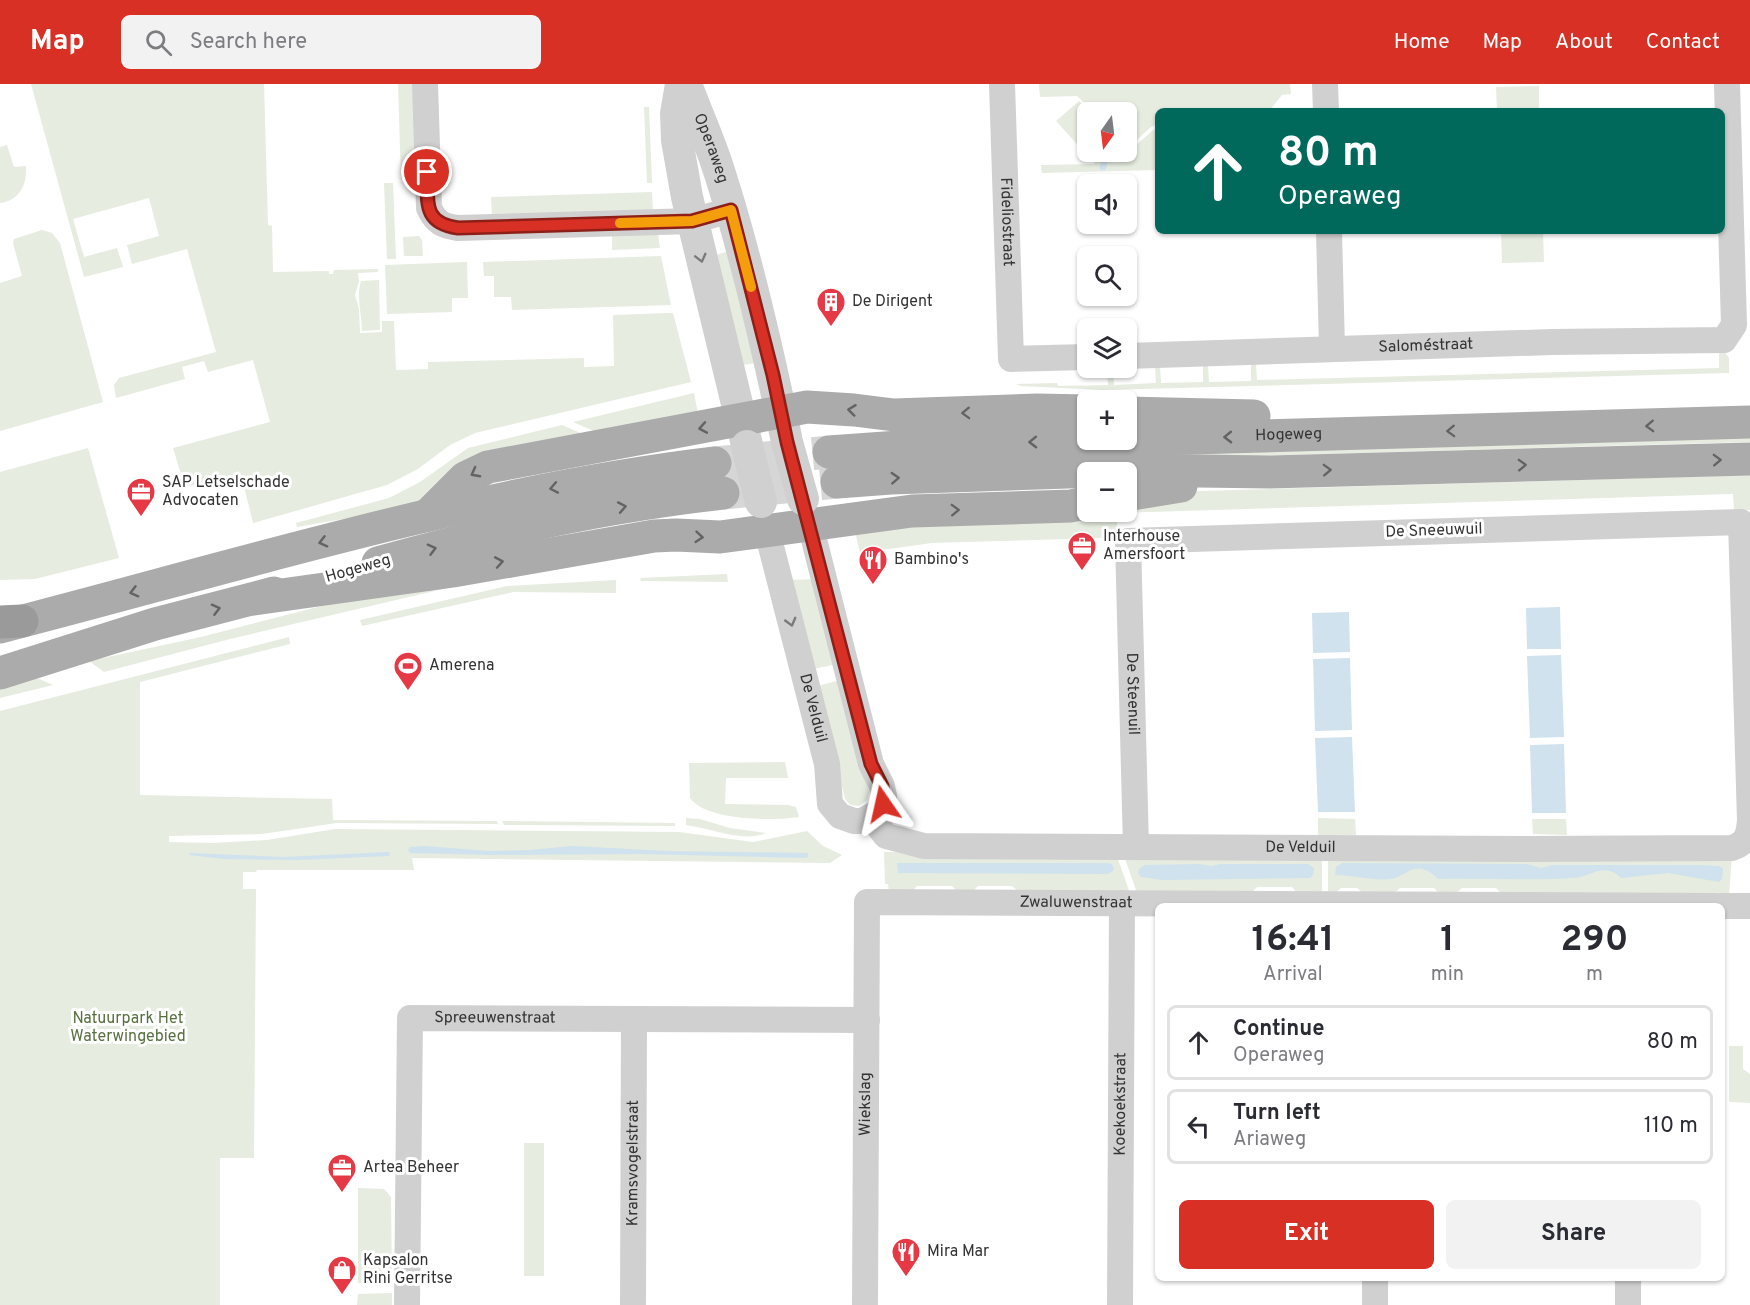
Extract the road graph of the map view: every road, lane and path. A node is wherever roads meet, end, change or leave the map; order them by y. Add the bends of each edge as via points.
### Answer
1 (425, 84) edge
2 (681, 84) edge
3 (686, 84) edge
4 (1002, 84) edge
5 (1325, 84) edge
6 (1727, 84) edge
7 (1326, 108) edge
8 (1726, 149) edge
9 (731, 210) junction
10 (692, 221) junction
11 (1329, 234) edge
12 (1332, 348) junction
13 (1137, 356) edge
14 (1077, 357) edge
15 (1077, 411) edge
16 (1137, 412) edge
17 (1750, 422) edge
18 (784, 427) junction
19 (744, 433) junction
20 (1349, 434) junction
21 (1750, 459) edge
22 (1269, 472) junction
23 (1137, 493) edge
24 (1077, 505) edge
25 (806, 511) junction
26 (428, 515) junction
27 (764, 517) junction
28 (1128, 541) joint
29 (777, 565) joint
30 (254, 599) junction
31 (7, 623) edge
32 (0, 673) edge
33 (871, 818) junction
34 (1739, 846) joint
35 (1136, 847) junction
36 (867, 902) joint
37 (1122, 903) junction
38 (1155, 903) edge
39 (1725, 906) edge
40 (1750, 906) edge
41 (634, 1019) junction
42 (867, 1020) junction
43 (1375, 1281) edge
44 (1628, 1281) edge
45 (407, 1305) edge
46 (633, 1305) edge
47 (865, 1305) edge
48 (1120, 1305) edge
49 (1375, 1305) edge
50 (1628, 1305) edge

1 - 10 street via 428,199 438,224 458,228
2 - 10 street, Operaweg via 677,140
3 - 9 street, Operaweg
4 - 14 street, Fideliostraat via 1011,359
5 - 7 street
6 - 8 street
8 - 12 street, Saloméstraat via 1734,326 1724,340
9 - 10 street
9 - 18 street, Operaweg
10 -> 19 street, Operaweg
11 - 12 street
12 - 13 street, Saloméstraat
15 -> 18 main road via 894,415 807,407
16 - 20 main road via 1287,417
17 -> 20 main road, Hogeweg
18 - 19 main road
18 - 25 street, Operaweg, bridge
19 -> 26 main road via 480,469 465,478
19 - 27 street, Operaweg, bridge
20 -> 22 main road, Hogeweg via 913,446 833,467 891,478 1128,470
22 -> 21 main road, Hogeweg
22 - 23 main road
25 -> 24 main road
25 - 27 main road
25 - 33 street, Operaweg via 871,764 882,786 883,804
30 -> 26 main road, Hogeweg via 509,529 657,500 719,478 611,477
26 -> 31 main road, Hogeweg
27 - 29 street, Operaweg
30 -> 27 main road via 453,571 654,536 706,538
28 - 34 street, De Sneeuwuil via 1741,522 1750,820 1748,835
28 - 35 street, De Steenuil
29 -> 33 street, De Velduil via 827,764 831,804 847,819
32 -> 30 main road, Hogeweg via 155,624
33 - 35 street, De Velduil via 886,837 924,846
34 - 35 street, De Velduil via 1721,850
36 - 37 street, Zwaluwenstraat
36 - 42 street, Wiekslag
37 - 38 street, Zwaluwenstraat
37 - 48 street, Koekoekstraat
39 - 40 street
41 - 42 street, Spreeuwenstraat
41 - 45 street, Spreeuwenstraat via 410,1018
41 - 46 street, Kramsvogelstraat
42 - 47 street, Wiekslag
43 - 49 street
44 - 50 street

